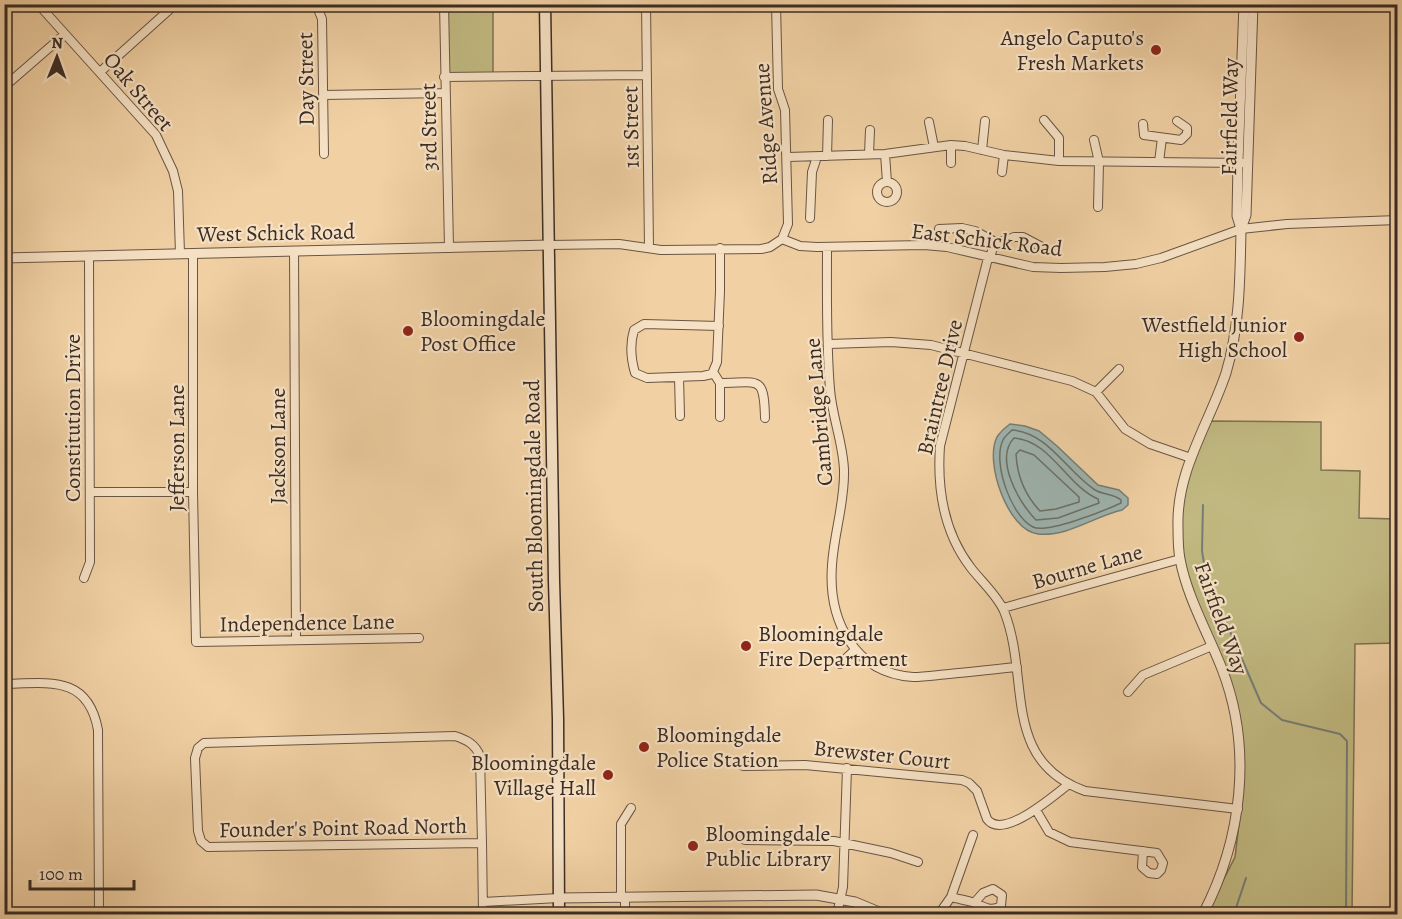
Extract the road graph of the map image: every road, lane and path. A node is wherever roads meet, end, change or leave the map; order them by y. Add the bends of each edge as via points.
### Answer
1 (38, 4) edge
2 (171, 4) edge
3 (316, 4) edge
4 (444, 4) edge
5 (545, 4) edge
6 (646, 4) edge
7 (776, 4) edge
8 (1244, 4) edge
9 (1253, 4) edge
10 (65, 34) junction
11 (100, 72) junction
12 (546, 75) junction
13 (647, 75) junction
14 (444, 77) junction
15 (4, 87) edge
16 (444, 93) junction
17 (323, 95) junction
18 (828, 120) dead end
19 (1044, 120) dead end
20 (985, 121) dead end
21 (1177, 121) dead end
22 (929, 122) dead end
23 (1143, 124) dead end
24 (870, 130) dead end
25 (1162, 138) junction
26 (1094, 140) dead end
27 (951, 145) junction
28 (934, 147) junction
29 (982, 150) junction
30 (324, 154) dead end
31 (869, 154) junction
32 (885, 154) junction
33 (1004, 155) junction
34 (827, 156) junction
35 (788, 157) junction
36 (817, 157) junction
37 (1059, 161) junction
38 (1099, 162) junction
39 (1159, 162) junction
40 (1238, 162) junction
41 (951, 163) dead end
42 (1248, 163) junction
43 (1002, 172) dead end
44 (887, 182) dead end
45 (1098, 207) dead end
46 (810, 218) dead end
47 (1398, 220) edge
48 (939, 229) dead end
49 (1241, 229) junction
50 (782, 239) junction
51 (995, 242) junction
52 (549, 245) junction
53 (1042, 247) dead end
54 (449, 248) junction
55 (649, 248) junction
56 (827, 248) junction
57 (720, 249) junction
58 (294, 251) junction
59 (180, 254) junction
60 (193, 254) junction
61 (89, 256) junction
62 (4, 258) edge
63 (988, 258) junction
64 (719, 326) junction
65 (829, 344) junction
66 (964, 352) junction
67 (1119, 369) dead end
68 (713, 372) junction
69 (679, 377) junction
70 (720, 383) junction
71 (1096, 392) junction
72 (680, 416) dead end
73 (720, 417) dead end
74 (765, 418) dead end
75 (1191, 458) junction
76 (91, 492) junction
77 (193, 492) junction
78 (1180, 559) junction
79 (84, 579) dead end
80 (1003, 608) junction
81 (419, 638) dead end
82 (296, 640) junction
83 (196, 642) joint
84 (1212, 646) junction
85 (855, 650) junction
86 (840, 664) dead end
87 (1017, 667) junction
88 (4, 684) edge
89 (1128, 692) dead end
90 (743, 766) dead end
91 (847, 768) junction
92 (1069, 784) junction
93 (631, 808) dead end
94 (1238, 809) junction
95 (1036, 810) junction
96 (973, 835) dead end
97 (746, 840) dead end
98 (482, 843) junction
99 (845, 843) junction
100 (1143, 851) dead end
101 (918, 862) dead end
102 (951, 897) junction
103 (559, 898) junction
104 (623, 898) junction
105 (840, 898) junction
106 (483, 902) junction
107 (975, 902) dead end
108 (99, 915) edge
109 (483, 915) edge
110 (559, 915) edge
111 (625, 915) edge
112 (837, 915) edge
113 (884, 915) edge
114 (939, 915) edge
115 (1203, 915) edge

1 - 10 street, Oak Street
2 - 11 street
3 - 17 street, Day Street via 322,19
4 - 14 street, 3rd Street
5 - 12 main road, South Bloomingdale Road
6 - 13 street, 1st Street
7 - 35 street, Ridge Avenue via 778,89 785,110
8 - 40 street, Fairfield Way
9 - 42 street, Fairfield Way
10 - 11 street, Oak Street
10 - 15 street
11 - 59 street, Oak Street via 145,120 166,153 178,191
12 - 13 street
12 - 14 street
12 - 52 main road, South Bloomingdale Road
13 - 55 street, 1st Street
14 - 16 street, 3rd Street
16 - 17 street
16 - 54 street, 3rd Street
17 - 30 street, Day Street
18 - 34 street
19 - 37 street via 1059,138
20 - 29 street
21 - 25 street via 1187,128 1187,134 1181,140
22 - 28 street
23 - 25 street via 1144,135
24 - 31 street
25 - 39 street
26 - 38 street
27 - 28 street
27 - 29 street
27 - 41 street
28 - 32 street
29 - 33 street
31 - 32 street
31 - 34 street
32 - 44 street
33 - 37 street
33 - 43 street
34 - 36 street
35 - 36 street
35 - 50 street, Ridge Avenue via 788,224
36 - 46 street via 812,172
37 - 38 street
38 - 39 street
38 - 45 street
39 - 40 street
40 - 42 street
40 - 49 street, Fairfield Way
42 - 49 street, Fairfield Way via 1246,215
47 - 49 street, East Schick Road
48 - 51 street via 975,231
49 - 63 street, East Schick Road via 1176,253 1126,265 1043,268
49 - 75 street, Fairfield Way via 1239,299 1232,349
50 - 56 street, East Schick Road via 800,246
50 - 57 street via 761,249
51 - 53 street via 1023,237
51 - 63 street, Braintree Drive
52 - 54 street, West Schick Road
52 - 55 street via 619,244
52 - 103 main road, South Bloomingdale Road
54 - 58 street, West Schick Road
55 - 57 street
56 - 63 street, East Schick Road via 924,245
56 - 65 street, Cambridge Lane
57 - 64 street
58 - 60 street, West Schick Road
58 - 82 street, Jackson Lane
59 - 60 street, West Schick Road
59 - 61 street, West Schick Road
60 - 77 street, Jefferson Lane
61 - 62 street, West Schick Road
61 - 76 street, Constitution Drive
63 - 66 street, Braintree Drive
64 - 68 street
64 - 69 street via 644,324 634,330 635,372 647,378
65 - 66 street via 906,343
65 - 85 street, Cambridge Lane via 831,399 844,471 831,567 833,597 839,623
66 - 71 street via 1072,381
66 - 80 street, Braintree Drive via 940,446 940,494 957,545
67 - 71 street
68 - 69 street
68 - 70 street
69 - 72 street
70 - 73 street
70 - 74 street via 761,386
71 - 75 street via 1125,429 1150,444
75 - 78 street, Fairfield Way via 1179,507
76 - 77 street
76 - 79 street, Constitution Drive via 90,562
77 - 83 street, Jefferson Lane
78 - 80 street, Bourne Lane
78 - 84 street, Fairfield Way
80 - 87 street, Braintree Drive
81 - 82 street, Independence Lane
82 - 83 street, Independence Lane
84 - 89 street via 1143,675
84 - 94 street, Fairfield Way via 1235,716 1240,760
85 - 86 street
85 - 87 street, Cambridge Lane via 883,669 911,676
87 - 92 street, Braintree Drive via 1023,719 1032,748 1047,770
88 - 108 street via 53,683 69,688 82,694 96,719
90 - 91 street, Brewster Court
91 - 95 street, Brewster Court via 962,780 977,791 990,824 1017,820
91 - 99 street
92 - 94 street, Braintree Drive via 1099,794
92 - 95 street
93 - 104 street via 621,824
94 - 115 street, Fairfield Way via 1224,867
95 - 100 street via 1049,832 1060,839
96 - 102 street
97 - 99 street
98 - 98 street, Founder's Point Road North via 480,756 466,739 455,736 214,741 198,748 198,831 208,847
98 - 106 street
99 - 101 street
99 - 105 street
102 - 107 street
102 - 114 street
103 - 104 street
103 - 106 street
103 - 110 main road, South Bloomingdale Road
104 - 105 street via 791,894
104 - 111 street
105 - 112 street
105 - 113 street
106 - 109 street

